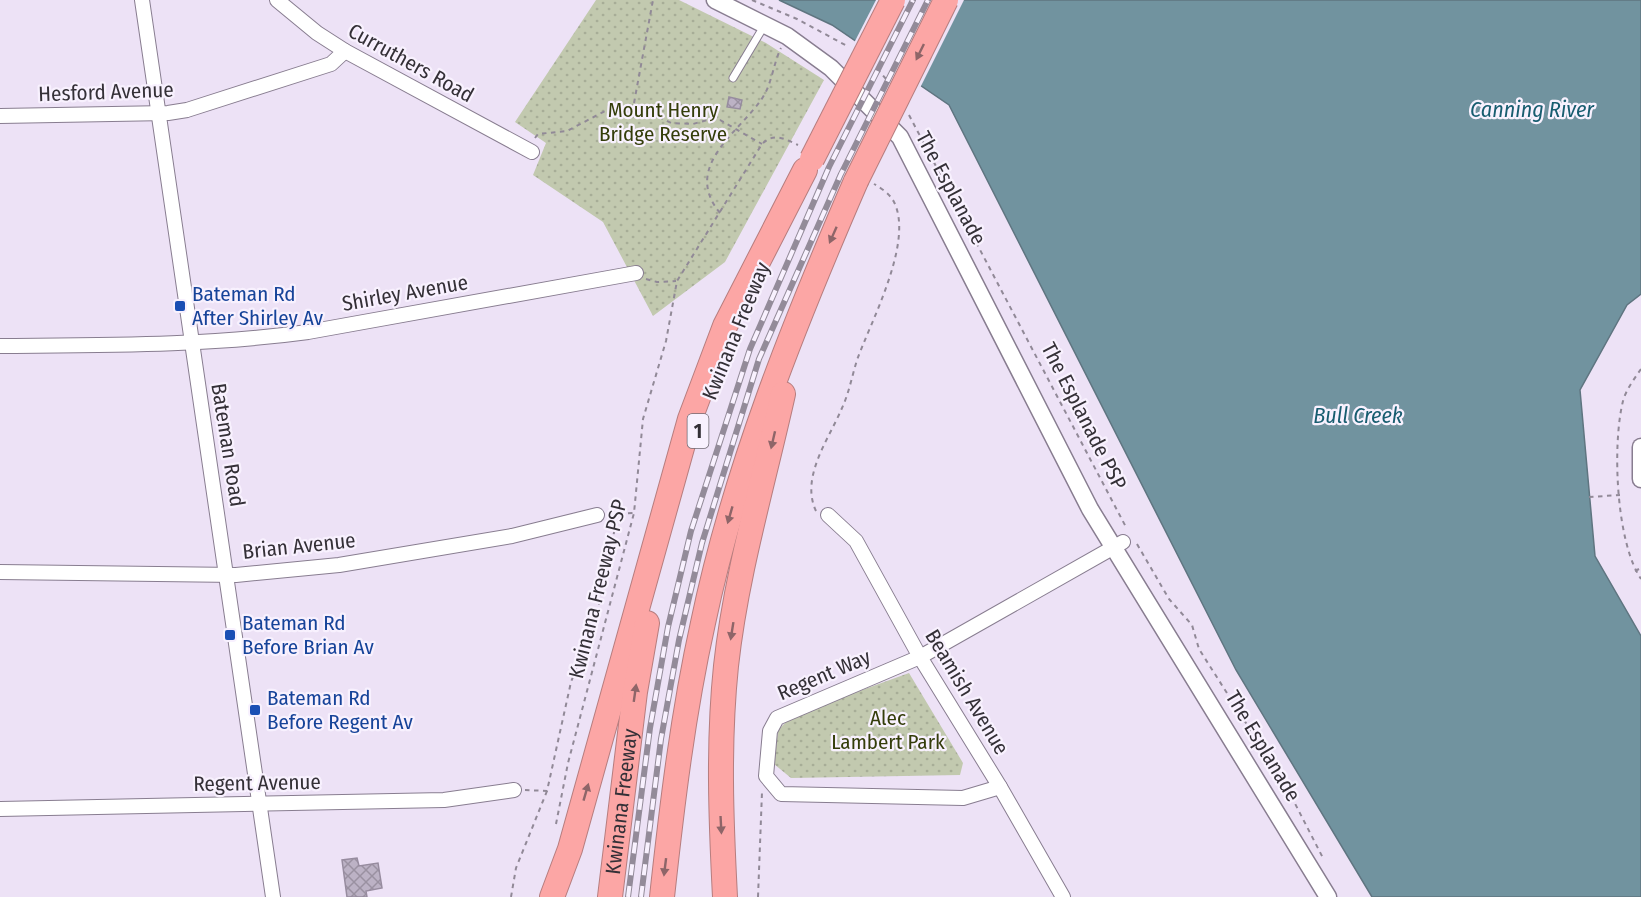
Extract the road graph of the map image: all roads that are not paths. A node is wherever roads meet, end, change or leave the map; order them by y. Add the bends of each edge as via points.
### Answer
1 (142, 0) edge
2 (276, 0) edge
3 (716, 0) edge
4 (893, 0) edge
5 (946, 0) edge
6 (765, 24) junction
7 (345, 51) junction
8 (733, 78) dead end
9 (159, 113) junction
10 (0, 116) edge
11 (532, 152) road end
12 (808, 159) junction
13 (636, 273) road end
14 (799, 321) junction
15 (192, 344) junction
16 (0, 346) edge
17 (1641, 447) edge
18 (1641, 479) edge
19 (597, 514) road end
20 (828, 515) road end
21 (1125, 540) junction
22 (0, 572) edge
23 (226, 574) junction
24 (920, 657) junction
25 (1000, 787) junction
26 (514, 790) road end
27 (260, 804) junction
28 (0, 808) edge
29 (273, 897) edge
30 (552, 897) edge
31 (610, 897) edge
32 (662, 897) edge
33 (725, 897) edge
34 (1063, 897) edge
35 (1328, 897) edge

1 - 9 street, Bateman Road
2 - 7 street, Curruthers Road
3 - 6 street, The Esplanade
4 - 12 highway, Kwinana Freeway / 1, bridge
5 -> 14 highway, bridge
6 - 8 lane
6 - 21 street, The Esplanade via 831,68 900,137 1090,509
7 - 9 street, Hesford Avenue via 331,64 216,103
7 - 11 street, Curruthers Road
9 - 10 street, Hesford Avenue
9 - 15 street, Bateman Road
30 -> 12 highway via 570,849 690,419 725,326
31 -> 12 highway, Kwinana Freeway / 1 via 635,692 665,544 715,378
13 - 15 street, Shirley Avenue via 308,332
14 -> 32 highway via 753,438 703,622 679,757
14 -> 33 highway via 726,664 720,797
15 - 16 street, Shirley Avenue
15 - 23 street, Bateman Road
17 - 18 street
19 - 23 street, Brian Avenue via 512,536 339,565
20 - 24 street, Beamish Avenue via 855,541
21 - 24 street, Regent Way
21 - 35 street, The Esplanade via 1160,619
22 - 23 street, Brian Avenue
23 - 27 street, Bateman Road
24 - 25 street, Beamish Avenue
24 - 25 street, Regent Way via 777,718 770,731 766,776 782,794 963,798
25 - 34 street, Beamish Avenue
26 - 27 street, Regent Avenue via 444,800
27 - 28 street, Regent Avenue
27 - 29 street, Bateman Road

